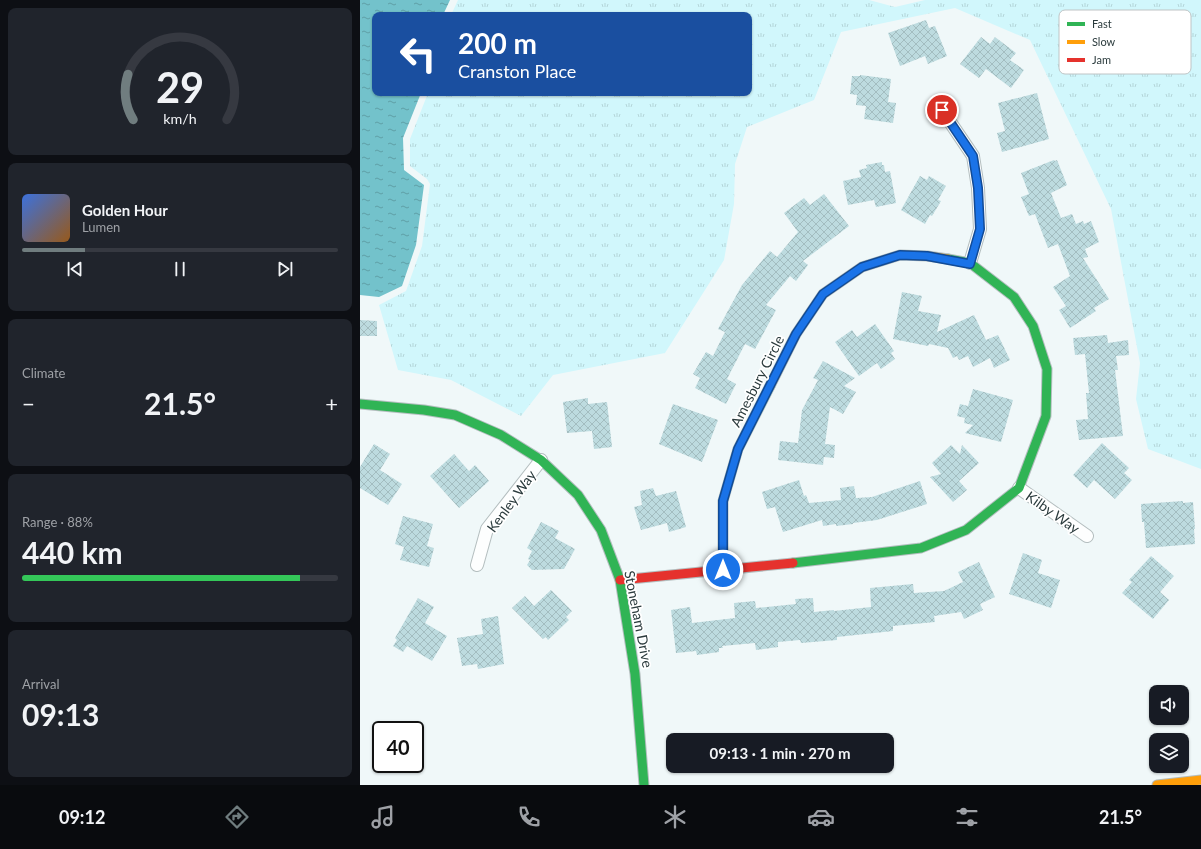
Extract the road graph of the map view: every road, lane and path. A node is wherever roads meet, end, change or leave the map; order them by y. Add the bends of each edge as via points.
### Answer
1 (942, 110) dead end
2 (970, 264) junction
3 (360, 404) edge
4 (541, 460) junction
5 (1019, 488) junction
6 (1087, 536) dead end
7 (477, 565) dead end
8 (723, 570) junction
9 (620, 580) junction
10 (1201, 780) edge
11 (644, 785) edge
12 (1158, 785) edge

1 - 2 street via 973,156 980,229
2 - 5 street, Amesbury Circle via 1014,297 1033,326 1047,369 1046,416
2 - 8 street, Amesbury Circle via 927,256 900,255 862,267 823,294 796,334 738,449 723,501
3 - 4 street, Stoneham Drive via 455,415 501,435
4 - 7 street, Kenley Way via 487,529
4 - 9 street, Stoneham Drive via 578,495 601,530
5 - 6 street, Kilby Way
5 - 8 street via 966,530 921,548
8 - 9 street
9 - 11 street, Stoneham Drive via 635,674
10 - 12 street

